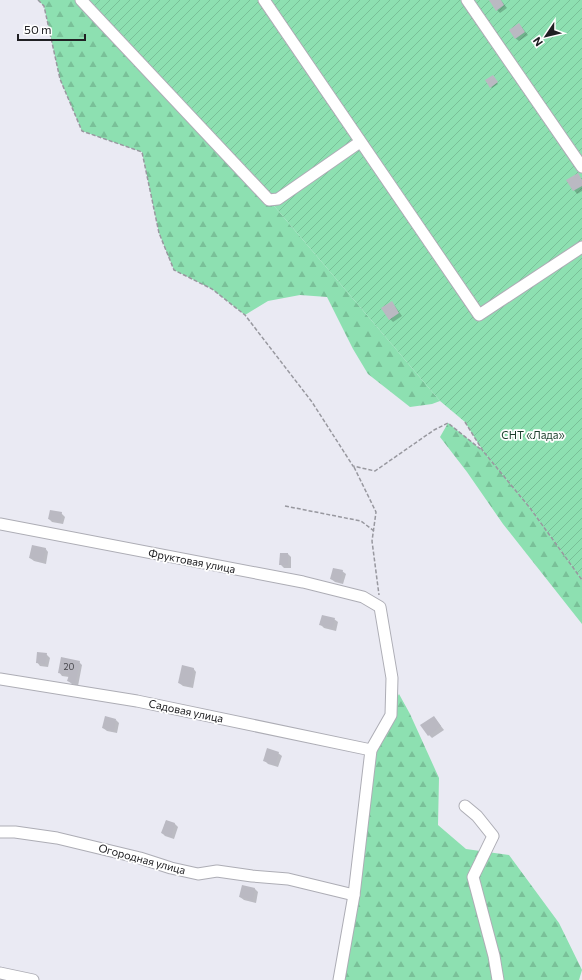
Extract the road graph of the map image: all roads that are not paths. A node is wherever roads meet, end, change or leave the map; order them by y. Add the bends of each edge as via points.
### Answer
1 (81, 0) edge
2 (264, 0) edge
3 (467, 0) edge
4 (360, 142) junction
5 (582, 167) edge
6 (582, 247) edge
7 (0, 524) edge
8 (0, 678) edge
9 (371, 750) junction
10 (465, 806) dead end
11 (0, 832) edge
12 (354, 895) junction
13 (0, 973) edge
14 (33, 980) edge
15 (339, 980) edge
16 (498, 980) edge

1 - 4 street via 269,200 278,199
2 - 4 street
3 - 5 street
4 - 6 street via 479,316
7 - 9 street, Фруктовая улица via 303,582 363,597 380,607 392,678 391,715
8 - 9 street, Садовая улица via 136,701
9 - 12 street
10 - 16 street via 493,836 473,877
11 - 12 street, Огородная улица via 56,838 198,874 217,871 288,879
12 - 15 street
13 - 14 street

